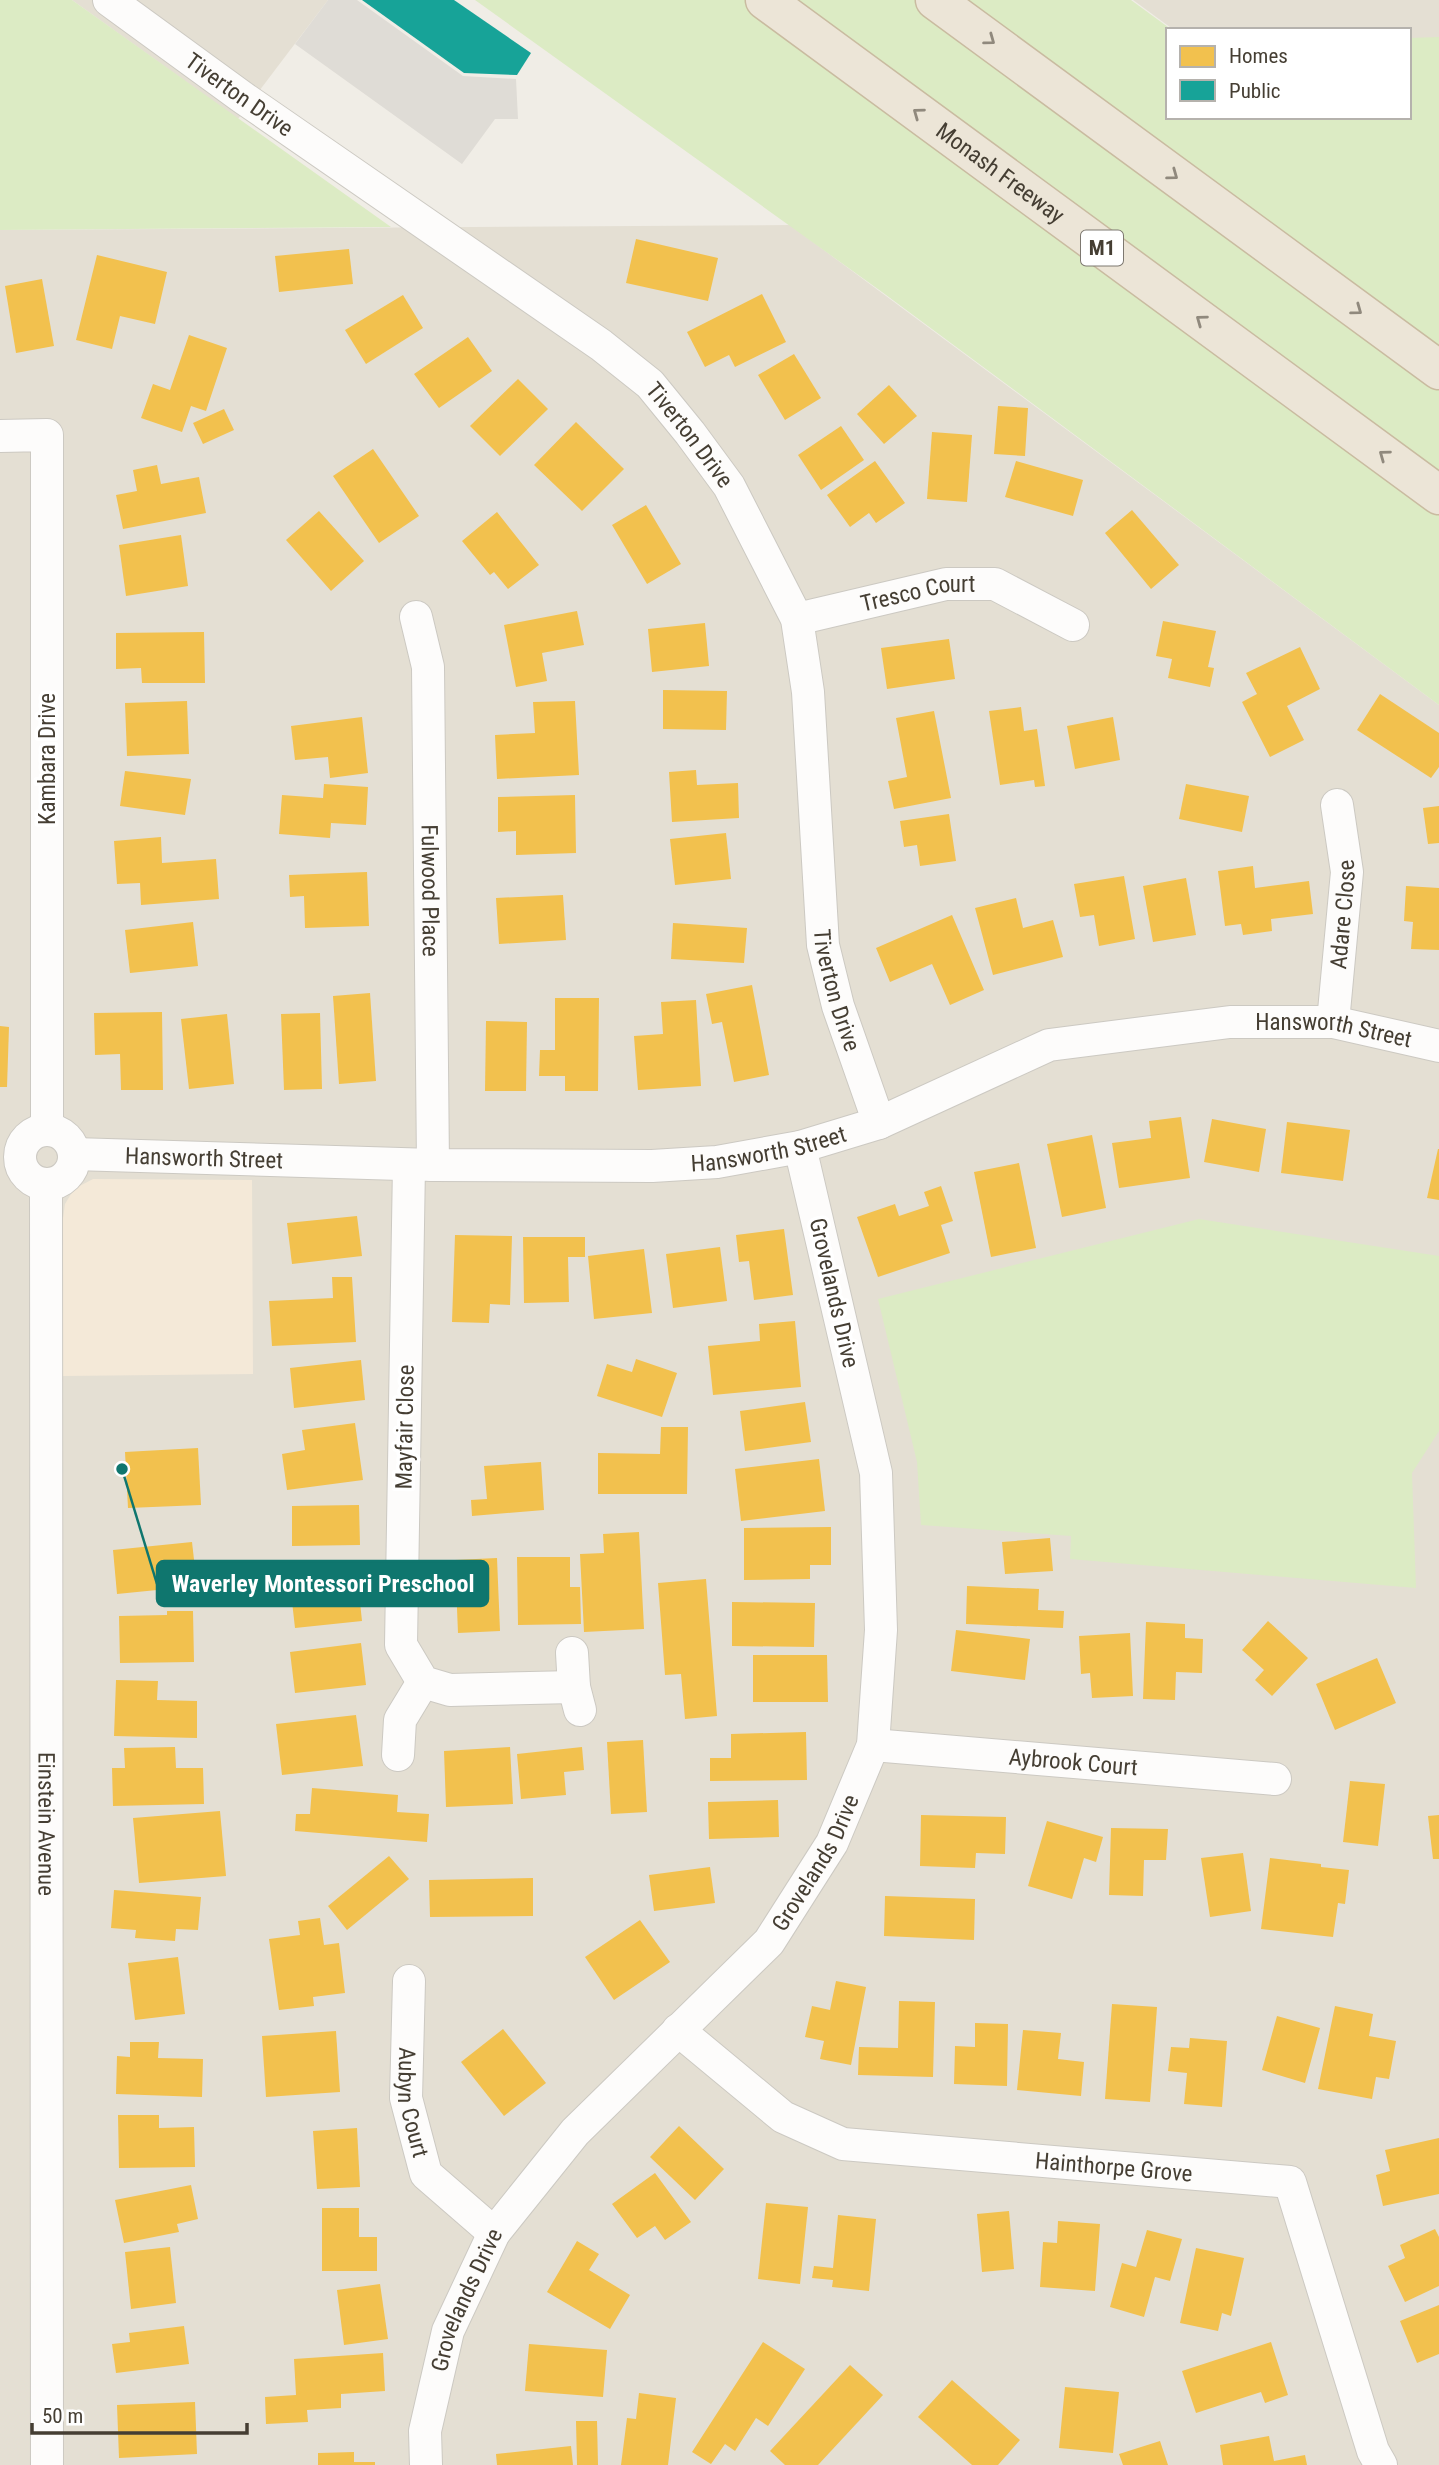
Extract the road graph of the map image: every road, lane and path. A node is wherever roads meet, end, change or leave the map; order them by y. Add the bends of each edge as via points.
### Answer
1 (108, 0) edge
2 (765, 0) edge
3 (935, 0) edge
4 (1439, 370) edge
5 (0, 436) edge
6 (1439, 495) edge
7 (416, 617) dead end
8 (797, 618) junction
9 (1073, 625) dead end
10 (1337, 805) dead end
11 (1333, 1022) junction
12 (1439, 1046) edge
13 (879, 1123) junction
14 (47, 1129) junction
15 (800, 1147) junction
16 (74, 1154) junction
17 (10, 1155) edge
18 (421, 1165) junction
19 (47, 1184) junction
20 (572, 1653) dead end
21 (424, 1682) junction
22 (873, 1745) junction
23 (398, 1755) dead end
24 (1275, 1779) dead end
25 (409, 1982) dead end
26 (678, 2030) junction
27 (494, 2233) junction
28 (47, 2465) edge
29 (426, 2465) edge
30 (1381, 2465) edge

1 - 8 street, Tiverton Drive via 650,384 729,486
6 -> 2 highway, Monash Freeway / M1
3 -> 4 highway
5 - 14 street, Kambara Drive via 47,435
7 - 18 street, Fulwood Place via 428,667
8 - 9 street, Tresco Court via 946,584 995,584
8 - 13 street, Tiverton Drive via 808,692 823,945 838,1006
10 - 11 street, Adare Close via 1347,872
11 - 12 street, Hansworth Street
11 - 13 street, Hansworth Street via 1230,1022 1049,1045
13 - 15 street, Hansworth Street
14 - 16 street via 65,1136
14 - 17 street via 35,1132
15 - 18 street, Hansworth Street via 652,1166
15 - 22 street, Grovelands Drive via 876,1474 881,1630
16 - 18 street, Hansworth Street
16 - 19 street via 70,1172
17 - 19 street via 29,1177
18 - 21 street, Mayfair Close via 401,1645
19 - 28 street, Einstein Avenue
20 - 21 street via 577,1698 450,1690
21 - 23 street via 400,1720
22 - 24 street, Aybrook Court
22 - 26 street, Grovelands Drive via 831,1843 769,1942
25 - 27 street, Aubyn Court via 406,2098 426,2174
26 - 27 street, Grovelands Drive via 575,2132
26 - 30 street, Hainthorpe Grove via 783,2117 844,2144 1290,2182
27 - 29 street, Grovelands Drive via 448,2331 425,2431

